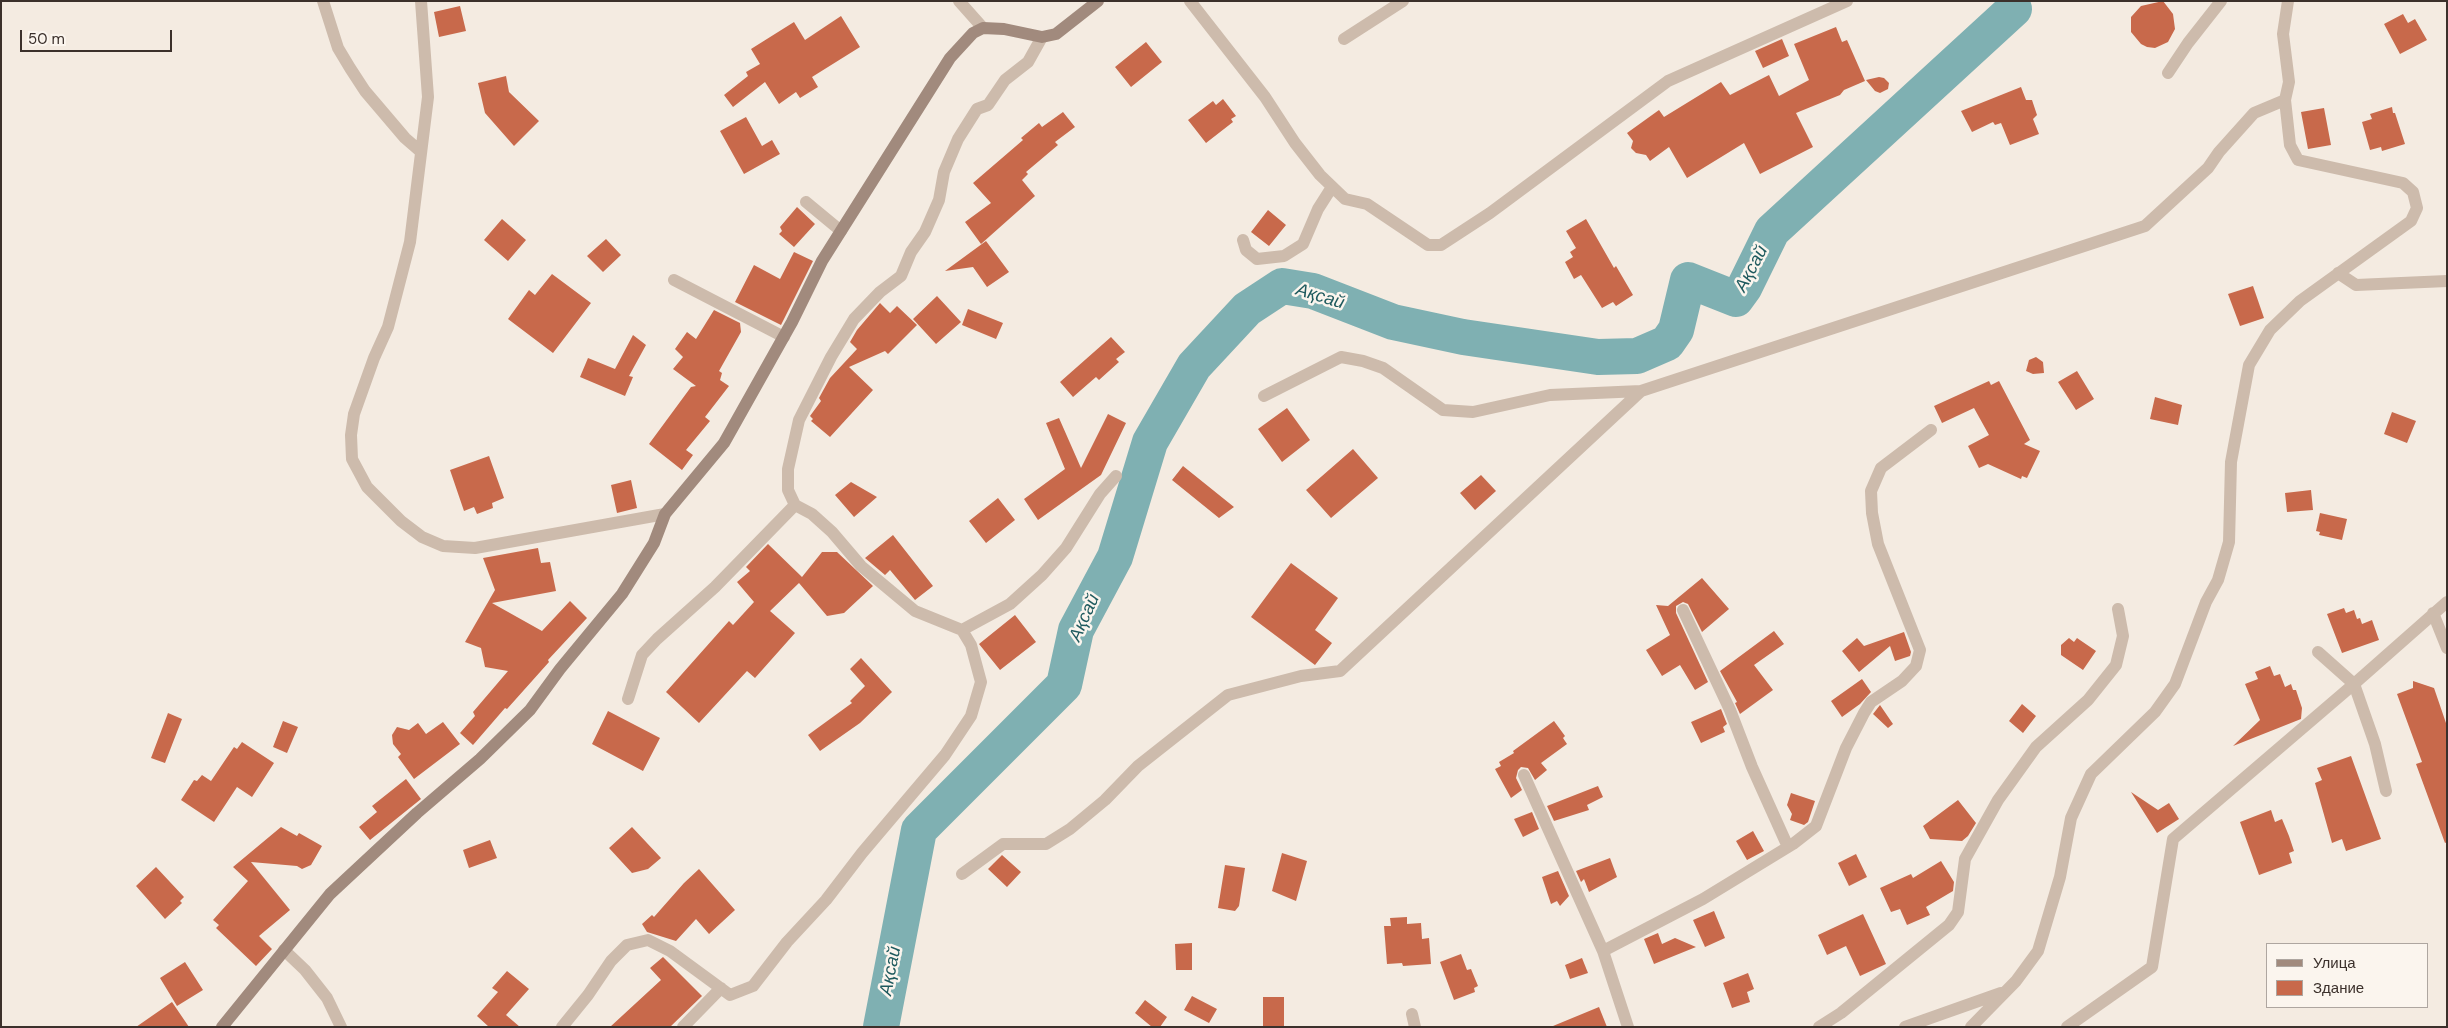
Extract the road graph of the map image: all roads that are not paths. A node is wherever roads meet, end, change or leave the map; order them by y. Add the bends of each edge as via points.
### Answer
1 (323, 1) edge
2 (421, 1) edge
3 (959, 1) edge
4 (1098, 1) edge
5 (1190, 1) edge
6 (1403, 1) edge
7 (1847, 1) edge
8 (2221, 1) edge
9 (2288, 1) edge
10 (983, 28) junction
11 (1042, 37) junction
12 (1344, 38) dead end
13 (2168, 72) dead end
14 (2285, 100) junction
15 (420, 150) junction
16 (1332, 187) junction
17 (806, 202) dead end
18 (841, 231) junction
19 (1242, 240) dead end
20 (2338, 273) junction
21 (674, 280) dead end
22 (2447, 281) edge
23 (784, 337) junction
24 (1641, 391) junction
25 (1264, 396) dead end
26 (1930, 430) dead end
27 (1116, 476) dead end
28 (795, 505) junction
29 (665, 514) junction
30 (2447, 602) edge
31 (1683, 610) dead end
32 (2118, 610) dead end
33 (2433, 613) junction
34 (962, 630) junction
35 (2447, 648) edge
36 (2318, 652) dead end
37 (2354, 684) junction
38 (628, 700) dead end
39 (1524, 775) dead end
40 (2386, 792) dead end
41 (1788, 847) junction
42 (962, 874) dead end
43 (284, 950) junction
44 (1603, 951) junction
45 (721, 988) junction
46 (2004, 993) junction
47 (222, 1027) edge
48 (341, 1027) edge
49 (562, 1027) edge
50 (683, 1027) edge
51 (1628, 1027) edge
52 (1819, 1027) edge
53 (1905, 1027) edge
54 (1970, 1027) edge
55 (2067, 1027) edge

1 - 15 street via 338,48 360,83 405,138
2 - 15 street via 428,97
3 - 10 street
4 - 11 street via 1056,34
5 - 16 street via 1265,97 1294,143
6 - 12 street
7 - 16 street via 1668,81 1526,187 1441,244 1428,245 1367,204 1344,199
8 - 13 street
9 - 14 street via 2283,34 2289,82
10 - 11 street
10 - 18 street via 973,33 950,58
11 - 28 street via 1028,62 1005,80 988,105 977,109 944,172 939,200 901,276 854,319 831,357 799,420 794,437 788,490
14 - 20 street via 2290,145 2298,160 2403,183 2413,192 2417,208 2411,221
14 - 24 street via 2254,114 2208,168 2145,226
15 - 29 street via 410,242 398,294 354,414 352,459 367,487 401,521 422,537 442,546 475,548
16 - 19 street via 1318,209 1303,244 1284,256 1257,259 1246,250
17 - 18 street
18 - 23 street via 822,261
20 - 22 street via 2356,285
20 - 46 street via 2300,301 2270,330 2249,366 2231,462 2229,542 2218,580 2206,602 2175,684 2155,712 2091,774 2071,818 2060,877 2038,951
21 - 23 street
23 - 29 street via 724,443
24 - 25 street via 1550,395 1473,412 1443,410 1382,368 1363,360 1341,357
24 - 42 street via 1340,671 1301,676 1228,695 1138,766 1105,800 1070,829 1046,844 1002,844
26 - 41 street via 1882,468 1872,491 1872,514 1878,544 1920,650 1916,666 1902,681 1871,702 1846,748 1816,826
27 - 34 street via 1100,494 1066,548 1042,575 1010,604
28 - 34 street via 812,514 861,566 914,611
28 - 38 street via 714,588 642,655
29 - 43 street via 642,566 530,710 330,894
30 - 33 street
31 - 41 street
32 - 52 street via 2124,636 2116,665 2088,700 2036,747 1998,800 1966,859 1958,912 1950,925
33 - 35 street
33 - 37 street
34 - 45 street via 972,645 981,682 971,716 945,755 753,986 730,995
36 - 37 street
37 - 40 street via 2375,744
37 - 55 street via 2173,839 2152,967
39 - 44 street
41 - 44 street via 1703,899
43 - 47 street
43 - 48 street via 327,998
44 - 51 street
45 - 49 street via 670,951 648,940 628,945 611,961
45 - 50 street
46 - 53 street
46 - 54 street

